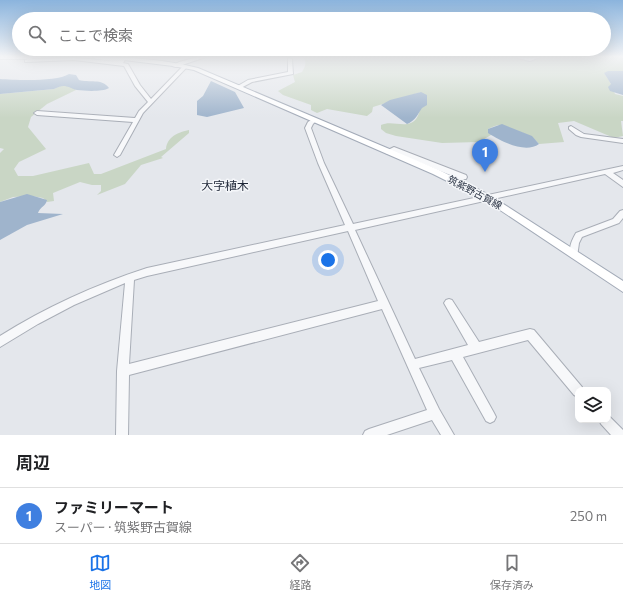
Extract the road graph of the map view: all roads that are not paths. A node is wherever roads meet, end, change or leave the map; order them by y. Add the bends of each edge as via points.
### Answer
1 (133, 77) edge
2 (175, 77) edge
3 (209, 77) edge
4 (211, 77) edge
5 (267, 77) edge
6 (239, 87) junction
7 (150, 101) junction
8 (37, 113) dead end
9 (137, 120) junction
10 (314, 120) junction
11 (571, 128) dead end
12 (623, 141) edge
13 (388, 152) junction
14 (117, 155) dead end
15 (623, 168) edge
16 (608, 172) junction
17 (463, 177) dead end
18 (623, 184) edge
19 (488, 198) junction
20 (623, 213) edge
21 (350, 228) junction
22 (574, 254) junction
23 (130, 277) junction
24 (623, 286) edge
25 (449, 303) dead end
26 (384, 304) junction
27 (0, 342) edge
28 (476, 348) junction
29 (455, 354) junction
30 (412, 365) junction
31 (123, 371) junction
32 (575, 387) edge
33 (435, 413) junction
34 (490, 417) dead end
35 (608, 423) edge
36 (122, 435) edge
37 (369, 435) edge
38 (448, 435) edge
39 (619, 435) edge

1 - 7 street
2 - 7 street
3 - 10 main road, 筑紫野古賀線 via 302,118
4 - 6 main road, 筑紫野古賀線
5 - 6 street via 250,81
6 - 10 main road, 筑紫野古賀線
7 - 9 street
8 - 9 street
9 - 14 street
10 - 13 main road, 筑紫野古賀線
10 - 21 street via 308,128 309,135
11 - 12 street via 583,136
13 - 17 street via 394,149
13 - 19 main road, 筑紫野古賀線
15 - 16 street
16 - 18 street
16 - 19 street
19 - 21 street
19 - 22 main road, 筑紫野古賀線
20 - 22 street via 616,221 579,235 575,242
21 - 23 street
21 - 26 street
22 - 24 main road, 筑紫野古賀線
23 - 27 street via 64,304
23 - 31 street
25 - 28 street
26 - 30 street
26 - 31 street
28 - 29 street
28 - 32 street via 530,334
29 - 30 street
29 - 34 street
30 - 33 street
31 - 36 street
33 - 37 street
33 - 38 street
35 - 39 street

